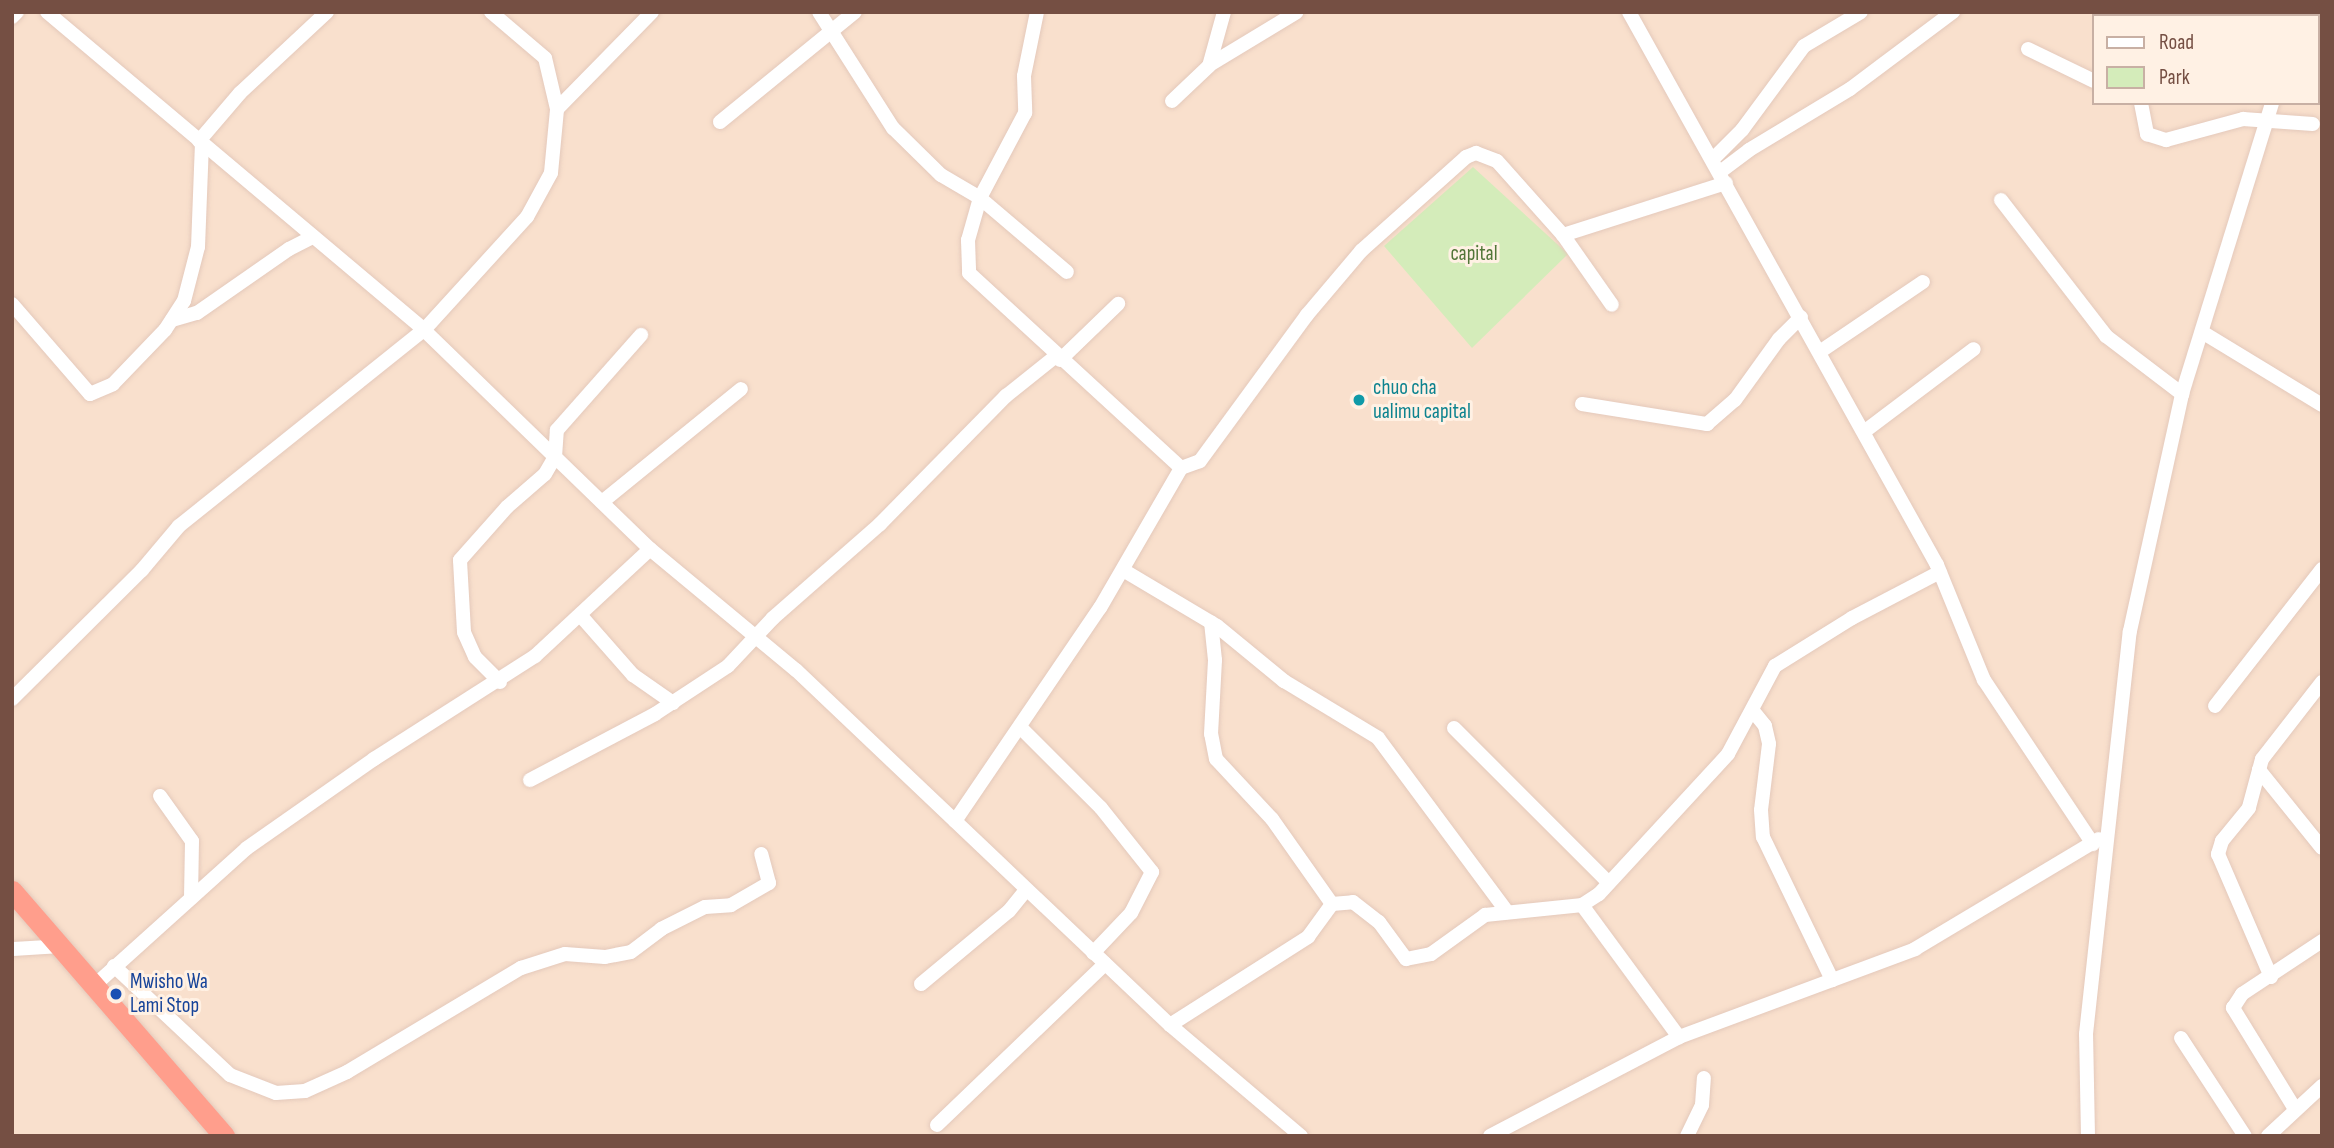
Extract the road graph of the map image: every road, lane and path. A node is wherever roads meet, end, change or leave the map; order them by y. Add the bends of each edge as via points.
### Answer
1 (18, 12) edge
2 (47, 12) edge
3 (327, 12) edge
4 (491, 12) edge
5 (652, 12) edge
6 (819, 12) edge
7 (855, 12) edge
8 (1037, 12) edge
9 (1224, 12) edge
10 (1297, 12) edge
11 (1629, 12) edge
12 (1861, 12) edge
13 (1954, 12) edge
14 (12, 17) edge
15 (830, 32) junction
16 (2028, 49) dead end
17 (1209, 66) junction
18 (2092, 80) edge
19 (1172, 101) dead end
20 (2141, 105) edge
21 (2272, 105) edge
22 (557, 109) junction
23 (2270, 119) junction
24 (720, 121) dead end
25 (2313, 124) dead end
26 (201, 142) junction
27 (1720, 171) junction
28 (980, 198) junction
29 (2001, 200) dead end
30 (1563, 235) junction
31 (313, 237) junction
32 (1067, 272) dead end
33 (1923, 282) dead end
34 (12, 304) edge
35 (1118, 304) dead end
36 (1612, 305) dead end
37 (1801, 317) junction
38 (172, 320) junction
39 (424, 330) junction
40 (2202, 332) junction
41 (641, 335) dead end
42 (1974, 349) dead end
43 (1821, 351) junction
44 (1058, 358) junction
45 (741, 389) dead end
46 (2182, 394) junction
47 (1582, 404) dead end
48 (2322, 405) edge
49 (1865, 430) junction
50 (555, 457) junction
51 (1181, 468) junction
52 (602, 502) junction
53 (650, 549) junction
54 (2322, 569) edge
55 (1123, 570) junction
56 (1940, 572) junction
57 (581, 616) junction
58 (1211, 622) junction
59 (755, 636) junction
60 (500, 682) junction
61 (2322, 682) edge
62 (12, 699) edge
63 (673, 703) junction
64 (2215, 706) dead end
65 (1754, 711) junction
66 (1021, 728) junction
67 (1454, 728) dead end
68 (2259, 770) junction
69 (530, 780) dead end
70 (160, 796) dead end
71 (955, 821) junction
72 (2108, 832) junction
73 (2093, 844) junction
74 (2322, 848) edge
75 (761, 854) dead end
76 (1609, 883) junction
77 (1026, 890) junction
78 (12, 891) edge
79 (191, 898) junction
80 (1332, 904) junction
81 (1582, 905) junction
82 (1507, 912) junction
83 (2322, 941) edge
84 (62, 946) junction
85 (12, 949) edge
86 (1093, 953) junction
87 (1105, 964) junction
88 (114, 966) junction
89 (2271, 977) junction
90 (1832, 980) junction
91 (96, 984) junction
92 (922, 984) dead end
93 (1170, 1025) junction
94 (1679, 1037) junction
95 (2181, 1038) dead end
96 (1704, 1078) dead end
97 (2322, 1086) edge
98 (2295, 1109) junction
99 (937, 1125) dead end
100 (224, 1136) edge
101 (1301, 1136) edge
102 (1490, 1136) edge
103 (1687, 1136) edge
104 (2088, 1136) edge
105 (2245, 1136) edge
106 (2269, 1136) edge

1 - 14 street
2 - 26 street
3 - 26 street via 224,110
4 - 22 street via 545,58
5 - 22 street
6 - 15 street
7 - 15 street
8 - 28 street via 1024,76 1025,113
9 - 17 street
10 - 17 street
11 - 27 street
12 - 27 street via 1804,46 1742,131
13 - 27 street via 1850,89
15 - 24 street
15 - 28 street via 893,128 941,175
16 - 18 street
17 - 19 street
20 - 23 street via 2147,134 2166,140 2221,122
21 - 23 street
22 - 39 street via 551,173 527,216
23 - 25 street
23 - 40 street
26 - 31 street
26 - 38 street via 198,247 184,301
27 - 30 street
27 - 37 street
28 - 32 street
28 - 44 street via 966,248 969,273
29 - 46 street via 2106,336
30 - 36 street
30 - 51 street via 1497,161 1476,153 1466,158 1361,251 1307,314 1200,461
31 - 38 street via 289,248 197,313
31 - 39 street
33 - 43 street
34 - 38 street via 90,394 113,384
35 - 44 street
37 - 43 street
37 - 47 street via 1779,339 1735,400 1707,424
39 - 50 street
39 - 62 street via 179,526 142,570
40 - 46 street
40 - 48 street
41 - 50 street via 557,430
42 - 49 street
43 - 49 street
44 - 51 street
44 - 59 street via 1006,396 880,524
45 - 52 street
46 - 72 street via 2130,631
49 - 56 street
50 - 52 street
50 - 60 street via 545,474 460,560 464,632 475,657
51 - 55 street via 1158,501
52 - 53 street
53 - 57 street
53 - 59 street
54 - 64 street
55 - 58 street
55 - 66 street
56 - 65 street via 1784,658 1770,674
56 - 73 street via 1984,681
57 - 60 street
57 - 63 street via 633,675
58 - 80 street via 1215,660 1211,724 1216,759 1272,819
58 - 82 street via 1284,681 1391,750
59 - 63 street via 728,666
59 - 71 street
60 - 79 street via 292,814
61 - 68 street via 2262,759
63 - 69 street
65 - 76 street via 1728,754
65 - 90 street via 1765,726 1769,744 1761,810 1763,837
66 - 71 street
66 - 86 street via 1101,808 1152,872 1132,914
67 - 76 street
68 - 74 street
68 - 89 street via 2249,808 2222,841 2218,854
70 - 79 street via 192,841
71 - 77 street
72 - 73 street
72 - 104 street via 2086,1034
73 - 90 street via 1914,949
75 - 88 street via 769,883 732,905 705,907 661,929 631,952 605,957 565,954 521,968 346,1072 305,1091 266,1091 230,1075
76 - 81 street
77 - 86 street
77 - 92 street via 1009,911
78 - 84 highway
79 - 88 street
80 - 82 street via 1353,902 1379,922 1406,959 1431,954 1485,915
80 - 93 street via 1308,937
81 - 82 street
81 - 94 street
83 - 89 street
84 - 85 street
84 - 91 highway
86 - 87 street
87 - 93 street
87 - 99 street
88 - 91 street
89 - 98 street via 2242,994 2232,1008
90 - 94 street
91 - 100 highway
93 - 101 street
94 - 102 street
95 - 105 street
96 - 103 street via 1702,1105
97 - 98 street
98 - 106 street

